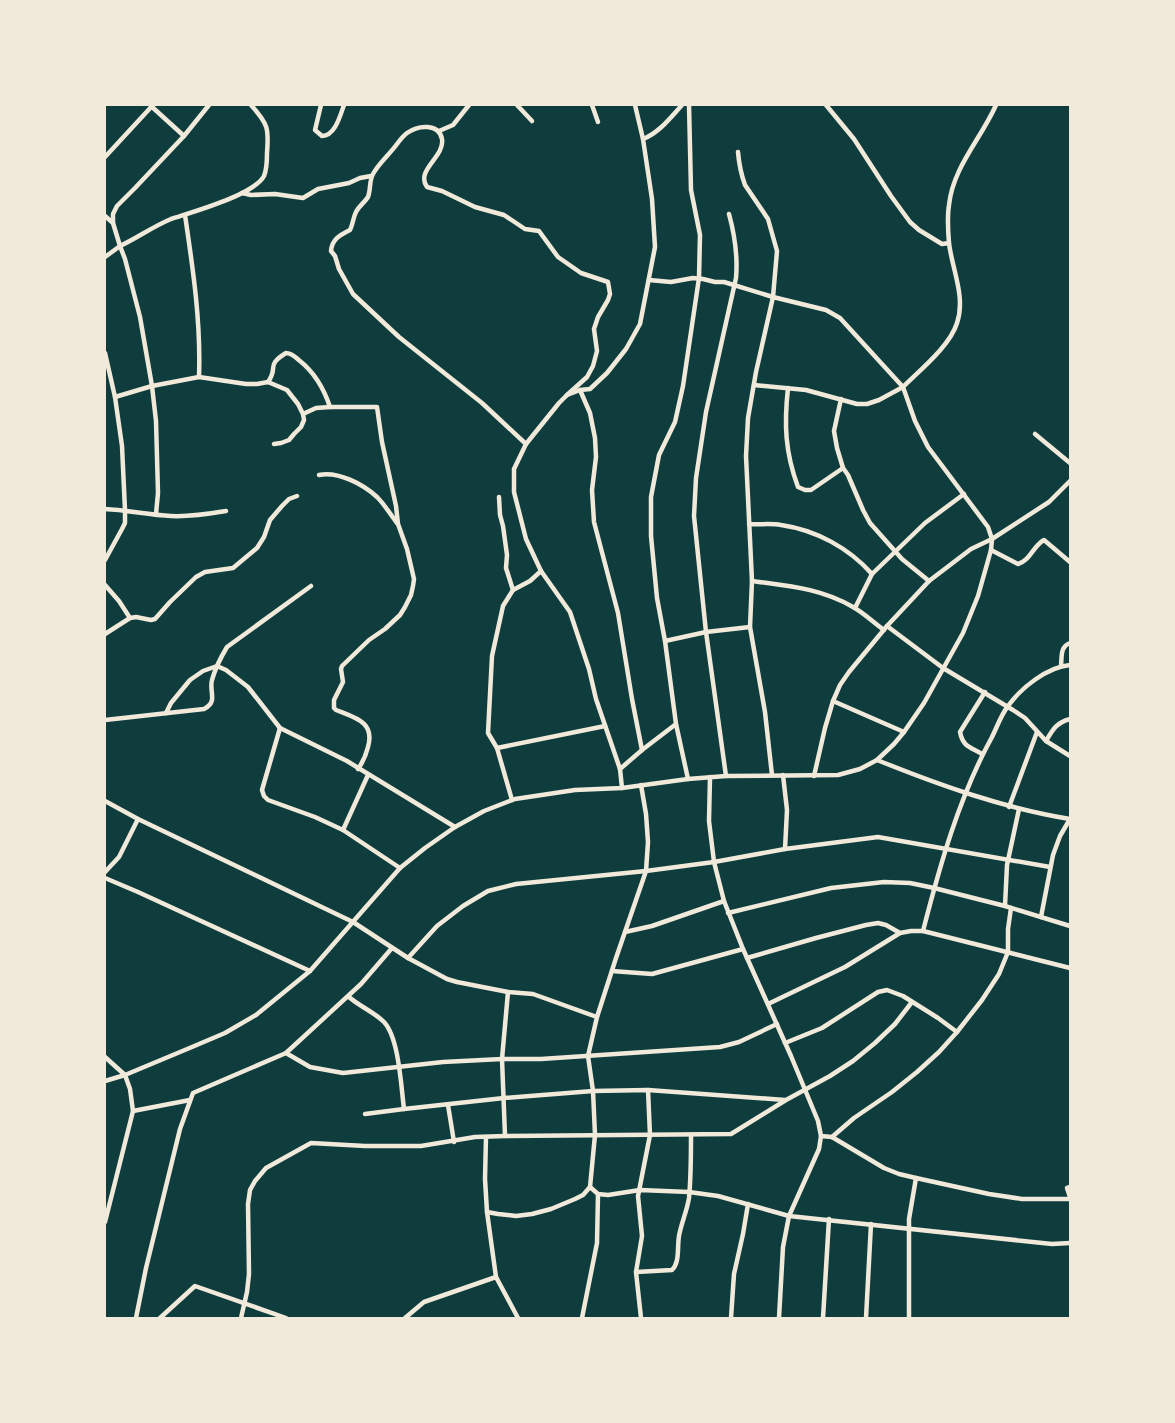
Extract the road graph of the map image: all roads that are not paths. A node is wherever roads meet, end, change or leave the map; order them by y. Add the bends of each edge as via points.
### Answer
1 (151, 105) edge
2 (209, 105) edge
3 (251, 105) edge
4 (321, 105) edge
5 (344, 105) edge
6 (469, 105) edge
7 (517, 105) edge
8 (592, 105) edge
9 (635, 105) edge
10 (682, 105) edge
11 (689, 105) edge
12 (826, 105) edge
13 (996, 105) edge
14 (532, 122) dead end
15 (598, 122) dead end
16 (439, 131) junction
17 (184, 136) junction
18 (644, 140) junction
19 (738, 152) dead end
20 (105, 157) edge
21 (371, 176) junction
22 (242, 194) junction
23 (729, 214) dead end
24 (185, 215) junction
25 (105, 216) edge
26 (113, 224) junction
27 (949, 244) junction
28 (120, 246) junction
29 (105, 257) edge
30 (699, 278) junction
31 (649, 280) junction
32 (735, 285) junction
33 (773, 297) junction
34 (105, 353) edge
35 (199, 377) junction
36 (268, 382) junction
37 (754, 385) junction
38 (152, 386) junction
39 (903, 387) junction
40 (788, 388) junction
41 (580, 390) junction
42 (567, 395) junction
43 (115, 397) junction
44 (841, 399) junction
45 (330, 407) junction
46 (304, 414) junction
47 (1036, 434) dead end
48 (274, 444) dead end
49 (526, 444) junction
50 (1070, 463) edge
51 (843, 468) junction
52 (319, 475) dead end
53 (1070, 481) edge
54 (964, 494) junction
55 (297, 496) dead end
56 (499, 497) dead end
57 (105, 509) edge
58 (125, 510) junction
59 (226, 511) dead end
60 (156, 514) junction
61 (398, 524) junction
62 (749, 524) junction
63 (992, 539) junction
64 (991, 550) junction
65 (896, 552) junction
66 (105, 560) edge
67 (1070, 562) edge
68 (541, 571) junction
69 (872, 574) junction
70 (752, 581) junction
71 (929, 581) junction
72 (105, 585) edge
73 (311, 586) dead end
74 (513, 590) junction
75 (855, 608) junction
76 (130, 618) junction
77 (750, 627) junction
78 (886, 628) junction
79 (706, 632) junction
80 (105, 634) edge
81 (665, 640) junction
82 (1070, 643) edge
83 (1070, 665) edge
84 (218, 666) junction
85 (1062, 666) junction
86 (944, 668) junction
87 (985, 692) junction
88 (833, 701) junction
89 (1008, 706) junction
90 (166, 713) junction
91 (1070, 719) edge
92 (105, 720) edge
93 (676, 724) junction
94 (605, 726) junction
95 (280, 728) junction
96 (904, 732) junction
97 (1037, 732) junction
98 (1046, 741) junction
99 (497, 748) junction
100 (642, 750) junction
101 (982, 754) junction
102 (1070, 756) edge
103 (876, 760) junction
104 (620, 768) junction
105 (358, 769) junction
106 (368, 775) junction
107 (772, 775) junction
108 (783, 775) junction
109 (726, 776) junction
110 (814, 776) junction
111 (710, 777) junction
112 (688, 779) junction
113 (641, 785) junction
114 (622, 788) junction
115 (966, 792) junction
116 (105, 800) edge
117 (512, 800) junction
118 (1009, 806) junction
119 (1019, 809) junction
120 (138, 819) junction
121 (1070, 819) edge
122 (455, 827) junction
123 (343, 830) junction
124 (785, 849) junction
125 (947, 849) junction
126 (1008, 860) junction
127 (714, 862) junction
128 (1050, 867) junction
129 (400, 868) junction
130 (646, 871) junction
131 (105, 872) edge
132 (105, 878) edge
133 (934, 888) junction
134 (724, 901) junction
135 (1005, 906) junction
136 (1011, 908) junction
137 (728, 913) junction
138 (1040, 917) junction
139 (353, 922) junction
140 (1070, 926) edge
141 (923, 931) junction
142 (625, 932) junction
143 (900, 933) junction
144 (392, 948) junction
145 (743, 949) junction
146 (1008, 952) junction
147 (408, 958) junction
148 (747, 958) junction
149 (1070, 968) edge
150 (310, 971) junction
151 (612, 972) junction
152 (508, 992) junction
153 (349, 996) junction
154 (912, 1002) junction
155 (768, 1004) junction
156 (597, 1017) junction
157 (777, 1024) junction
158 (958, 1032) junction
159 (785, 1043) junction
160 (286, 1053) junction
161 (588, 1056) junction
162 (105, 1057) edge
163 (502, 1059) junction
164 (399, 1067) junction
165 (125, 1075) junction
166 (105, 1081) edge
167 (648, 1090) junction
168 (805, 1090) junction
169 (593, 1091) junction
170 (504, 1098) junction
171 (190, 1100) junction
172 (786, 1100) junction
173 (448, 1105) junction
174 (404, 1108) junction
175 (133, 1111) junction
176 (365, 1114) dead end
177 (595, 1135) junction
178 (650, 1135) junction
179 (691, 1135) junction
180 (505, 1136) junction
181 (822, 1136) junction
182 (486, 1137) junction
183 (832, 1137) junction
184 (454, 1142) junction
185 (916, 1178) junction
186 (1070, 1186) edge
187 (590, 1188) junction
188 (640, 1190) junction
189 (689, 1192) junction
190 (598, 1194) junction
191 (1070, 1198) edge
192 (748, 1204) junction
193 (487, 1212) junction
194 (789, 1216) junction
195 (830, 1219) junction
196 (105, 1222) edge
197 (871, 1224) junction
198 (909, 1228) junction
199 (1070, 1243) edge
200 (636, 1272) junction
201 (496, 1277) junction
202 (244, 1304) junction
203 (136, 1318) edge
204 (160, 1318) edge
205 (241, 1318) edge
206 (286, 1318) edge
207 (405, 1318) edge
208 (518, 1318) edge
209 (582, 1318) edge
210 (641, 1318) edge
211 (731, 1318) edge
212 (780, 1318) edge
213 (823, 1318) edge
214 (866, 1318) edge
215 (909, 1318) edge

1 - 17 street
1 - 20 street
2 - 17 street
3 - 22 street via 268,130 266,167 260,181
4 - 5 street via 316,130 327,136
6 - 16 street via 453,125
7 - 14 street
8 - 15 street
9 - 18 street
10 - 18 street
11 - 30 street via 691,190 700,235
12 - 27 street via 854,139 910,222 942,244
13 - 27 street via 960,169 952,190 948,207
16 - 21 street via 431,127 409,132
16 - 42 street via 442,143 438,156 424,177 427,187 475,207 504,214 525,229 540,231 558,257 581,273 608,282 610,294 594,329 596,351 592,366 587,377
17 - 26 street via 117,206
18 - 31 street via 655,247
19 - 33 street via 745,185 768,219 777,251
21 - 22 street via 318,190 304,198
21 - 49 street via 367,199 357,210 350,230 332,244 331,251 346,283 378,318 482,403
22 - 24 street
23 - 32 street via 737,251
24 - 28 street
24 - 35 street via 200,344
25 - 26 street
26 - 28 street
27 - 39 street via 960,300 957,323 939,351
28 - 29 street
28 - 38 street via 140,317
30 - 31 street via 671,282
30 - 32 street
30 - 81 street via 683,386 675,422 659,454 651,497 656,589
31 - 41 street via 640,324 626,349 607,373 590,388
32 - 33 street
32 - 79 street via 706,412 696,478 694,516
33 - 37 street
33 - 39 street via 826,310 840,318
34 - 43 street
35 - 36 street via 246,384
35 - 38 street
36 - 45 street via 277,358 289,352 312,372
36 - 46 street via 286,390
37 - 40 street
37 - 62 street via 746,456
38 - 43 street
38 - 60 street via 156,421
39 - 44 street via 867,404
39 - 54 street via 928,447
40 - 44 street
40 - 51 street via 786,443 798,487 811,490
41 - 42 street
41 - 100 street via 590,413 595,438 594,522 618,613
42 - 49 street
43 - 58 street via 122,446
44 - 51 street via 834,431
45 - 46 street
45 - 61 street via 377,407
46 - 48 street via 301,427 289,440
47 - 50 street
49 - 68 street via 514,469 514,492 526,539
51 - 65 street via 870,523
52 - 61 street via 332,474 362,486 377,497
53 - 63 street via 1049,502
54 - 63 street via 988,527
54 - 65 street
55 - 76 street via 270,520 257,548 233,568 205,572 196,577 155,619
56 - 74 street via 506,568
57 - 58 street
58 - 60 street
58 - 66 street via 125,523
59 - 60 street via 191,516
61 - 105 street via 414,579 411,595 400,615 342,666 343,682 333,704 336,710 362,722 370,730 366,755
62 - 69 street via 779,524 824,537 848,552
62 - 70 street
63 - 64 street
63 - 71 street via 971,549
64 - 67 street via 1018,564 1026,561 1044,540
64 - 86 street via 978,596
65 - 69 street
65 - 71 street
68 - 74 street
68 - 94 street via 570,612
69 - 75 street
70 - 75 street via 809,589
70 - 77 street
71 - 78 street
72 - 76 street
73 - 84 street via 227,647
74 - 99 street via 503,606 492,656 488,734
75 - 78 street
76 - 80 street
77 - 79 street
77 - 107 street
78 - 86 street
78 - 88 street via 849,672
79 - 81 street
79 - 109 street
81 - 93 street
82 - 85 street via 1062,649
83 - 85 street
84 - 90 street via 190,680 170,703
84 - 90 street via 212,680 209,706
84 - 95 street via 248,687
85 - 89 street via 1029,683
86 - 87 street
86 - 96 street
87 - 89 street
87 - 101 street via 960,732 966,745
88 - 96 street
88 - 110 street
89 - 97 street
89 - 101 street
90 - 92 street
91 - 98 street via 1054,727
93 - 100 street
93 - 112 street
94 - 99 street
94 - 104 street
95 - 105 street
95 - 123 street via 262,790 264,796
96 - 103 street
97 - 98 street
97 - 118 street
98 - 102 street
99 - 117 street
100 - 104 street
101 - 115 street
103 - 110 street via 838,775
103 - 115 street
104 - 114 street
105 - 106 street
106 - 122 street
106 - 123 street
107 - 108 street
107 - 109 street
108 - 110 street
108 - 124 street
109 - 111 street
111 - 112 street
111 - 127 street via 709,821
112 - 113 street
113 - 114 street
113 - 130 street via 647,823
114 - 117 street via 575,790
115 - 118 street
115 - 125 street
116 - 120 street
117 - 122 street
118 - 119 street
119 - 121 street
119 - 126 street
120 - 131 street via 119,858
120 - 139 street
121 - 128 street via 1060,836
122 - 129 street
123 - 129 street
124 - 125 street via 878,837
124 - 127 street
125 - 126 street
125 - 133 street
126 - 128 street
126 - 135 street
127 - 130 street
127 - 134 street
128 - 138 street
129 - 139 street
130 - 142 street
130 - 147 street via 516,884 488,891 437,926
132 - 150 street
133 - 135 street
133 - 137 street via 884,882 830,888
133 - 141 street
134 - 137 street
134 - 142 street
135 - 136 street
136 - 138 street
136 - 146 street
137 - 145 street
138 - 140 street
139 - 144 street
139 - 150 street
141 - 143 street
141 - 146 street
142 - 151 street
143 - 148 street via 878,923
143 - 155 street via 845,968
144 - 147 street
144 - 153 street
145 - 148 street
145 - 151 street via 652,974
146 - 149 street
146 - 158 street via 999,974
147 - 152 street via 457,982
148 - 155 street
150 - 165 street via 256,1015 233,1028
151 - 156 street
152 - 156 street via 533,994
152 - 163 street
153 - 160 street
153 - 164 street via 389,1028
154 - 158 street
154 - 159 street via 893,991 878,992 822,1028
154 - 168 street via 875,1043 853,1061
155 - 157 street
156 - 161 street
157 - 159 street
157 - 161 street via 720,1047
158 - 183 street via 917,1072
159 - 168 street
160 - 164 street via 310,1068 332,1072
160 - 171 street via 193,1092
161 - 163 street
161 - 169 street
162 - 165 street
163 - 164 street
163 - 170 street
164 - 174 street
165 - 166 street
165 - 175 street
167 - 169 street
167 - 172 street
167 - 178 street
168 - 172 street
168 - 181 street
169 - 170 street
169 - 177 street
170 - 173 street
170 - 180 street
171 - 175 street
171 - 203 street via 180,1129
172 - 179 street via 731,1134
173 - 174 street
173 - 184 street
174 - 176 street
175 - 196 street
177 - 178 street
177 - 180 street
177 - 187 street
178 - 179 street
178 - 188 street
179 - 189 street
180 - 182 street
181 - 183 street
181 - 194 street
182 - 184 street
182 - 193 street via 484,1179
183 - 185 street via 884,1168
184 - 202 street via 392,1147 311,1143 266,1168 250,1190 249,1274
185 - 191 street via 1022,1199
185 - 198 street
186 - 191 street via 1067,1188
187 - 190 street
187 - 193 street via 575,1199 532,1214 516,1216
188 - 189 street
188 - 190 street
188 - 200 street via 642,1236
189 - 192 street
189 - 200 street via 674,1269
190 - 209 street via 597,1243
192 - 194 street
192 - 211 street via 734,1274
193 - 201 street
194 - 195 street
194 - 212 street via 783,1247
195 - 197 street
195 - 213 street
197 - 198 street
197 - 214 street
198 - 199 street via 1052,1244
198 - 215 street
200 - 210 street
201 - 207 street via 424,1302
201 - 208 street
202 - 204 street via 195,1286
202 - 205 street
202 - 206 street

